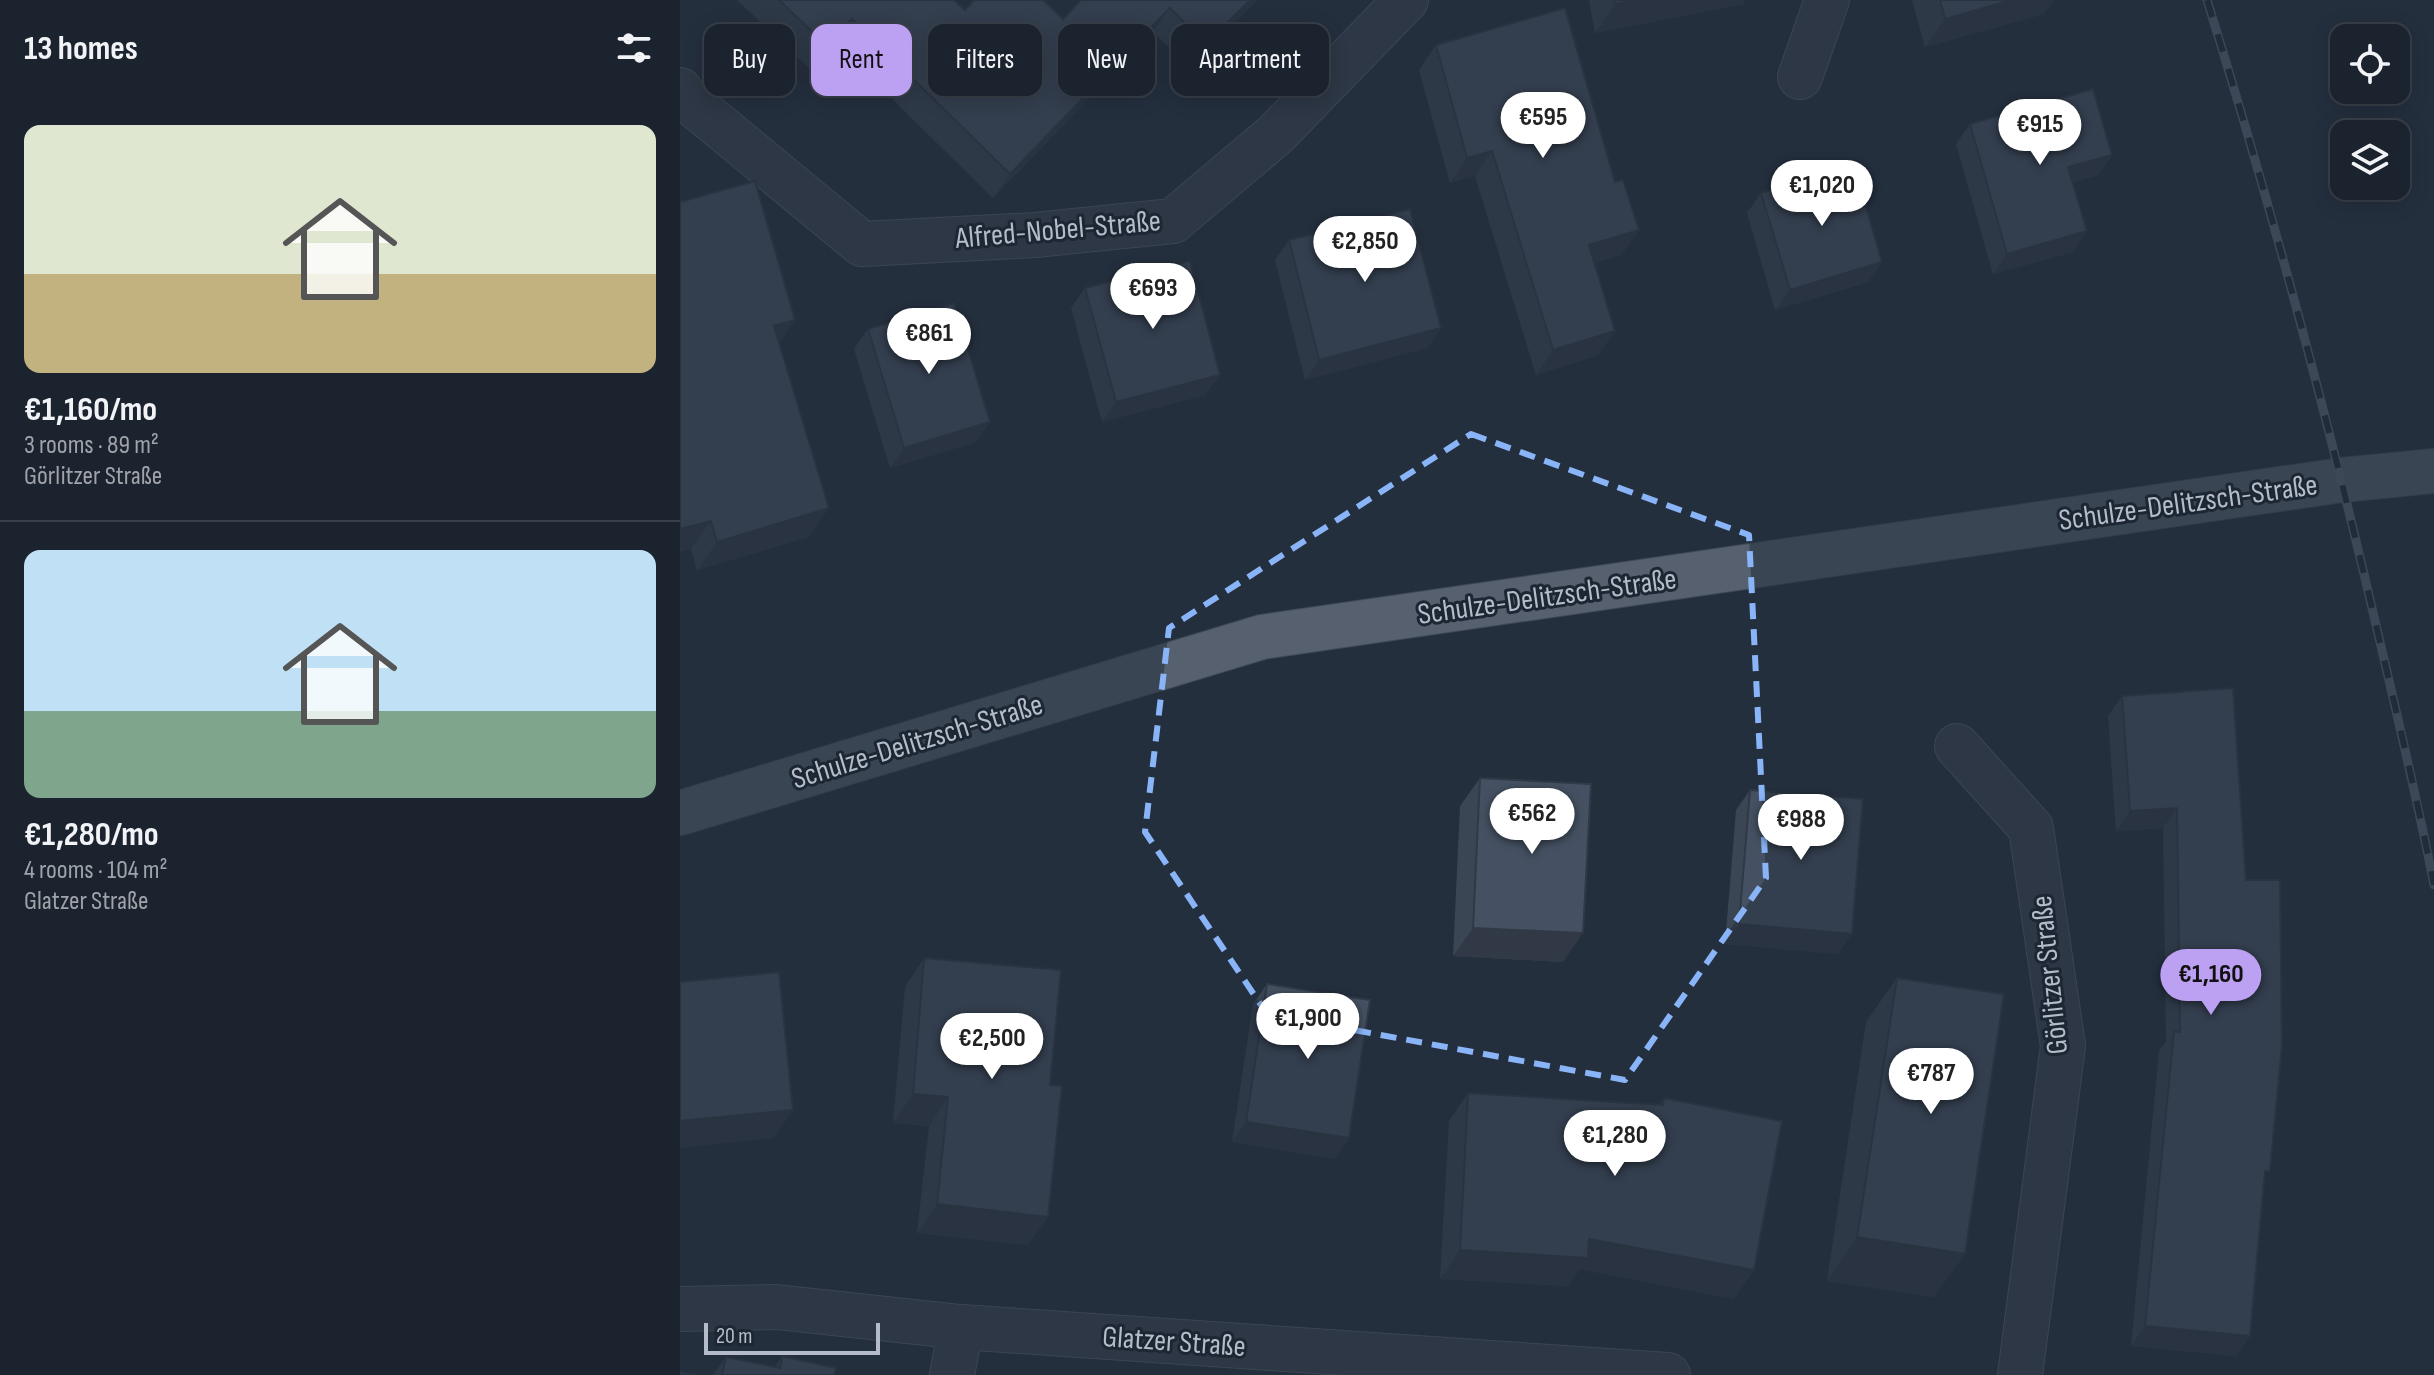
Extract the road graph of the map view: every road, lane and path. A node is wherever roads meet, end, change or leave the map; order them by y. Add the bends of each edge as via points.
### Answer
1 (1406, 0) edge
2 (1827, 0) edge
3 (1800, 77) dead end
4 (681, 95) edge
5 (2434, 471) edge
6 (1957, 746) dead end
7 (680, 813) edge
8 (680, 1309) edge
9 (961, 1327) junction
10 (952, 1375) edge
11 (1668, 1375) edge
12 (2020, 1375) edge

1 - 4 street, Alfred-Nobel-Straße via 1276,134 1173,221 862,244
2 - 3 street
5 - 7 main road, Schulze-Delitzsch-Straße via 1262,637
6 - 12 street, Görlitzer Straße via 2031,828 2063,1046
8 - 9 street, Glatzer Straße via 777,1307
9 - 10 street
9 - 11 street, Glatzer Straße

